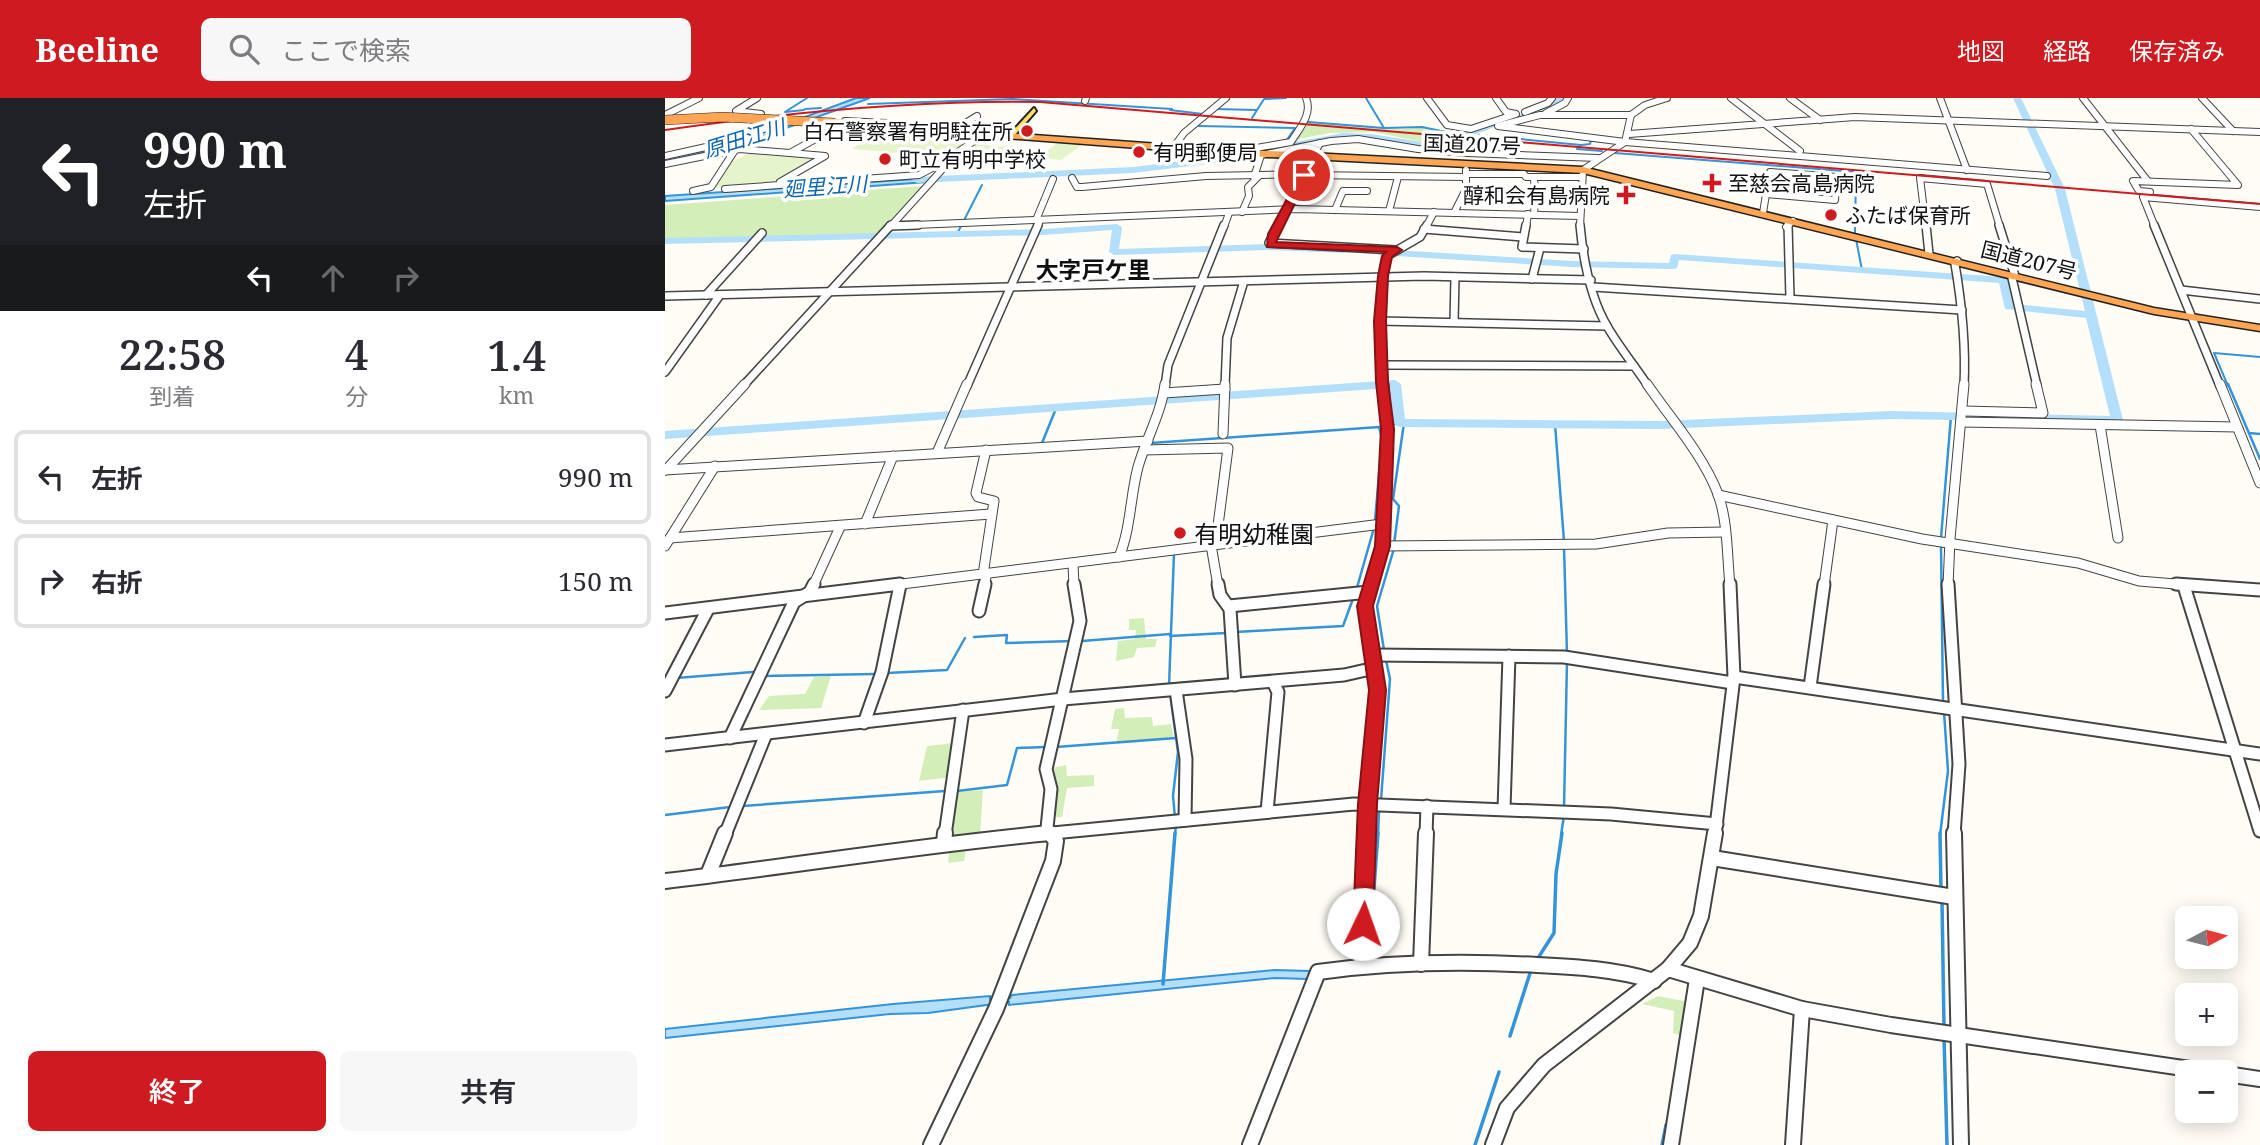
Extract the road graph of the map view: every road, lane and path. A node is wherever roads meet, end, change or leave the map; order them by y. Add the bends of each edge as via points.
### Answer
1 (699, 98) edge
2 (757, 98) edge
3 (1226, 98) edge
4 (1306, 98) edge
5 (1427, 98) edge
6 (1496, 98) edge
7 (1552, 98) edge
8 (1567, 98) edge
9 (1667, 98) edge
10 (1731, 98) edge
11 (1790, 98) edge
12 (1940, 98) edge
13 (2083, 98) edge
14 (2202, 98) edge
15 (1655, 99) edge
16 (1034, 110) dead end
17 (1516, 114) junction
18 (1540, 115) junction
19 (1631, 115) junction
20 (977, 116) dead end
21 (665, 118) edge
22 (795, 118) dead end
23 (1820, 120) junction
24 (1948, 121) junction
25 (1506, 122) junction
26 (838, 124) junction
27 (1765, 124) junction
28 (2104, 125) junction
29 (915, 127) junction
30 (2190, 129) junction
31 (2232, 130) junction
32 (954, 131) junction
33 (2260, 132) edge
34 (986, 133) junction
35 (1629, 134) junction
36 (1012, 135) junction
37 (1460, 142) dead end
38 (1625, 142) junction
39 (1320, 143) junction
40 (1173, 148) junction
41 (735, 150) junction
42 (1445, 150) junction
43 (1800, 151) dead end
44 (1230, 152) junction
45 (790, 153) junction
46 (1265, 154) junction
47 (665, 156) edge
48 (1313, 156) junction
49 (1598, 158) junction
50 (948, 163) junction
51 (665, 164) edge
52 (1466, 167) junction
53 (1967, 170) junction
54 (1582, 173) junction
55 (1305, 175) junction
56 (1256, 176) junction
57 (1371, 176) junction
58 (2047, 176) dead end
59 (1398, 177) junction
60 (1533, 177) junction
61 (1073, 178) dead end
62 (1053, 179) dead end
63 (2147, 180) junction
64 (1768, 183) junction
65 (776, 185) junction
66 (1836, 188) junction
67 (726, 189) dead end
68 (693, 191) dead end
69 (1367, 191) junction
70 (1766, 194) junction
71 (2260, 204) edge
72 (1287, 209) junction
73 (1335, 210) junction
74 (1361, 211) junction
75 (1389, 211) junction
76 (1242, 212) junction
77 (1434, 212) junction
78 (1229, 213) junction
79 (1454, 213) junction
80 (1763, 213) junction
81 (1531, 214) junction
82 (1580, 216) junction
83 (1038, 220) junction
84 (1793, 221) junction
85 (890, 226) junction
86 (1424, 229) junction
87 (759, 237) dead end
88 (1523, 237) junction
89 (1540, 248) junction
90 (1584, 249) junction
91 (1394, 252) junction
92 (1929, 254) junction
93 (1957, 261) junction
94 (1383, 276) junction
95 (2015, 276) junction
96 (1455, 277) junction
97 (1532, 279) junction
98 (1244, 281) junction
99 (1200, 282) junction
100 (1592, 284) junction
101 (1010, 287) junction
102 (2181, 290) junction
103 (830, 291) junction
104 (706, 295) junction
105 (720, 295) junction
106 (665, 296) edge
107 (1790, 298) junction
108 (2260, 299) edge
109 (1962, 310) junction
110 (2192, 319) junction
111 (1380, 321) junction
112 (1454, 322) junction
113 (1607, 326) junction
114 (2260, 328) edge
115 (1381, 365) junction
116 (1634, 366) junction
117 (665, 372) edge
118 (1225, 392) junction
119 (1163, 396) junction
120 (1964, 411) junction
121 (1961, 422) junction
122 (2100, 425) junction
123 (2237, 427) junction
124 (1223, 434) dead end
125 (1146, 445) junction
126 (986, 450) junction
127 (937, 453) junction
128 (893, 456) junction
129 (715, 466) junction
130 (665, 470) edge
131 (2260, 483) edge
132 (1718, 495) junction
133 (991, 514) junction
134 (1833, 520) junction
135 (865, 524) junction
136 (1382, 524) junction
137 (840, 527) junction
138 (1725, 532) junction
139 (2118, 538) dead end
140 (667, 542) edge
141 (1949, 544) junction
142 (1210, 545) junction
143 (1391, 546) junction
144 (1119, 557) junction
145 (1073, 564) junction
146 (983, 575) junction
147 (900, 585) junction
148 (2184, 586) junction
149 (2260, 590) edge
150 (1369, 592) junction
151 (801, 597) junction
152 (1229, 606) junction
153 (708, 609) junction
154 (979, 611) dead end
155 (665, 613) edge
156 (1381, 655) junction
157 (1509, 656) junction
158 (1374, 668) junction
159 (1733, 680) junction
160 (1273, 682) junction
161 (1235, 685) junction
162 (1810, 687) junction
163 (1176, 690) junction
164 (665, 691) edge
165 (1063, 699) junction
166 (1954, 707) junction
167 (963, 710) junction
168 (864, 723) junction
169 (766, 734) junction
170 (730, 738) junction
171 (665, 745) edge
172 (2235, 750) junction
173 (2260, 754) edge
174 (1377, 804) junction
175 (1427, 806) junction
176 (1504, 809) junction
177 (1267, 812) junction
178 (1185, 820) junction
179 (1717, 824) junction
180 (2260, 831) edge
181 (1051, 832) junction
182 (944, 843) junction
183 (1712, 858) junction
184 (708, 875) junction
185 (665, 881) edge
186 (1954, 897) junction
187 (1421, 964) junction
188 (1361, 965) junction
189 (1668, 969) junction
190 (1697, 979) junction
191 (1654, 981) junction
192 (1802, 1009) junction
193 (1956, 1032) junction
194 (2175, 1066) edge
195 (2238, 1076) edge
196 (2260, 1079) edge
197 (931, 1145) edge
198 (1250, 1145) edge
199 (1493, 1145) edge
200 (1671, 1145) edge
201 (1793, 1145) edge
202 (1961, 1145) edge

1 - 21 street
2 - 21 street via 736,111 762,113 759,115
3 - 40 street
4 - 44 street via 1305,118 1287,142
5 - 25 street via 1447,125 1471,129
6 - 17 street via 1506,112
7 - 17 street via 1537,109
8 - 18 street
9 - 15 street
10 - 27 street
11 - 23 street
12 - 24 street
13 - 28 street
14 - 31 street
15 - 19 street
16 - 36 main road
17 - 25 street
18 - 19 street
18 - 25 street
19 - 35 street
20 - 32 street
21 - 26 highway, 国道207号, bridge
22 - 29 street, bridge
23 - 24 street
23 - 27 street
24 - 28 street
24 - 53 street
25 - 38 street via 1499,126
26 - 29 highway, 国道207号
26 - 45 street
26 - 47 street, bridge via 778,121 724,143
27 - 35 street
27 - 43 street
28 - 30 street
28 - 63 street
29 - 32 highway, 国道207号
30 - 31 street
30 - 63 street via 2238,185
31 - 33 street
32 - 34 highway, 国道207号
34 - 36 highway, 国道207号
34 - 50 street
35 - 38 street
36 - 40 highway, 国道207号
37 - 42 street
38 - 49 street
38 - 53 street
39 - 42 street via 1358,139
39 - 46 street
39 - 48 street
40 - 44 highway, 国道207号
41 - 45 street
41 - 51 street
41 - 68 street via 712,187
42 - 52 street
44 - 46 highway, 国道207号
45 - 65 street via 825,156
46 - 48 highway, 国道207号
46 - 56 street via 1260,156
48 - 52 highway, 国道207号
48 - 55 street
49 - 52 street
49 - 54 street
50 - 65 street via 919,176
50 - 85 street
52 - 54 highway, 国道207号
52 - 59 street
52 - 60 street
52 - 79 street via 1463,198
53 - 58 street
54 - 60 street
54 - 80 highway, 国道207号
54 - 82 street
55 - 56 street
55 - 57 street
55 - 72 street
56 - 61 street via 1081,187
56 - 76 street
57 - 59 street
57 - 69 street
59 - 75 street
60 - 81 street via 1536,189
62 - 83 street
63 - 71 street via 2133,181 2139,191
64 - 66 street
64 - 66 street via 1770,172 1837,177
64 - 70 street
65 - 67 street
66 - 70 street via 1835,200
69 - 73 street via 1343,191
69 - 74 street
70 - 80 street
71 - 102 street via 2143,197
72 - 73 street
72 - 76 street
72 - 91 street via 1271,244
73 - 74 street
74 - 75 street
75 - 77 street
76 - 78 street
77 - 79 street
77 - 86 street
78 - 83 street
78 - 99 street
79 - 81 street
80 - 84 highway, 国道207号
81 - 82 street
81 - 88 street
82 - 90 street
83 - 85 street
83 - 101 street
84 - 92 highway, 国道207号
84 - 107 street via 1786,226
85 - 103 street
86 - 88 street
86 - 91 street via 1417,240
87 - 104 street
88 - 89 street via 1522,247
89 - 90 street
89 - 97 street
90 - 100 street
91 - 94 street via 1387,256
92 - 93 highway, 国道207号
92 - 95 street via 1920,178 1987,184
93 - 95 highway, 国道207号
93 - 109 street
94 - 96 street
94 - 98 street
94 - 111 street
95 - 110 highway, 国道207号
95 - 120 street via 2011,278 2043,413
96 - 97 street
96 - 112 street
97 - 100 street
98 - 99 street
98 - 118 street via 1227,338
99 - 101 street
99 - 119 street via 1168,365
100 - 107 street
100 - 113 street
101 - 103 street
101 - 127 street
102 - 108 street
102 - 110 street
103 - 105 street
103 - 130 street
104 - 105 street
104 - 106 street
105 - 117 street
107 - 109 street
109 - 120 street via 1967,339
110 - 114 highway, 国道207号
110 - 123 street
111 - 112 street
111 - 115 street
112 - 113 street
113 - 116 street
115 - 116 street
115 - 136 street via 1388,429
116 - 132 street
118 - 119 street
118 - 124 street
119 - 125 street
120 - 121 street
121 - 122 street
121 - 141 street
122 - 123 street
122 - 139 street
123 - 131 street
125 - 126 street
125 - 142 street via 1228,448 1216,541
125 - 144 street
126 - 127 street
126 - 133 street via 976,493 978,498 994,501
127 - 128 street
128 - 129 street
128 - 135 street
129 - 130 street
129 - 140 street
132 - 134 street
132 - 138 street
133 - 135 street
133 - 146 street
134 - 141 street
134 - 162 street
135 - 137 street
136 - 142 street
136 - 143 street
137 - 140 street
137 - 151 street via 810,592
138 - 143 street via 1668,533 1596,544
138 - 159 street
141 - 148 street
141 - 166 street
142 - 144 street
142 - 152 street via 1220,595
143 - 150 street
144 - 145 street
145 - 146 street
145 - 165 street via 1080,621
146 - 147 street
146 - 154 street
147 - 151 street
147 - 168 street via 882,673
148 - 149 street
148 - 172 street
150 - 152 street
150 - 156 street via 1365,618
151 - 153 street
151 - 170 street via 794,602
152 - 161 street
153 - 155 street
153 - 164 street
156 - 157 street
156 - 158 street
157 - 159 street via 1594,660
157 - 176 street
158 - 160 street
158 - 174 street
159 - 162 street
159 - 179 street
160 - 161 street
160 - 177 street via 1279,692
161 - 163 street
162 - 166 street
163 - 165 street
163 - 178 street via 1186,759
165 - 167 street
165 - 181 street via 1046,769 1051,789 1047,828
166 - 172 street
166 - 186 street via 1959,766
167 - 168 street
167 - 182 street
168 - 169 street
169 - 170 street
169 - 184 street
170 - 171 street
172 - 173 street
172 - 180 street
174 - 175 street
174 - 177 street
174 - 188 street
175 - 176 street
175 - 187 street
176 - 179 street
177 - 178 street
178 - 181 street
179 - 183 street
181 - 182 street
181 - 197 street via 1056,841 1053,861 999,1001
182 - 184 street
183 - 186 street
183 - 189 street via 1701,916 1690,943
184 - 185 street
186 - 193 street
187 - 188 street
187 - 191 street via 1493,962 1595,969
188 - 198 street via 1318,972
189 - 190 street
189 - 191 street
190 - 192 street
190 - 200 street
191 - 199 street via 1544,1065 1507,1108
192 - 193 street
192 - 201 street
193 - 194 street
193 - 202 street
195 - 196 street

